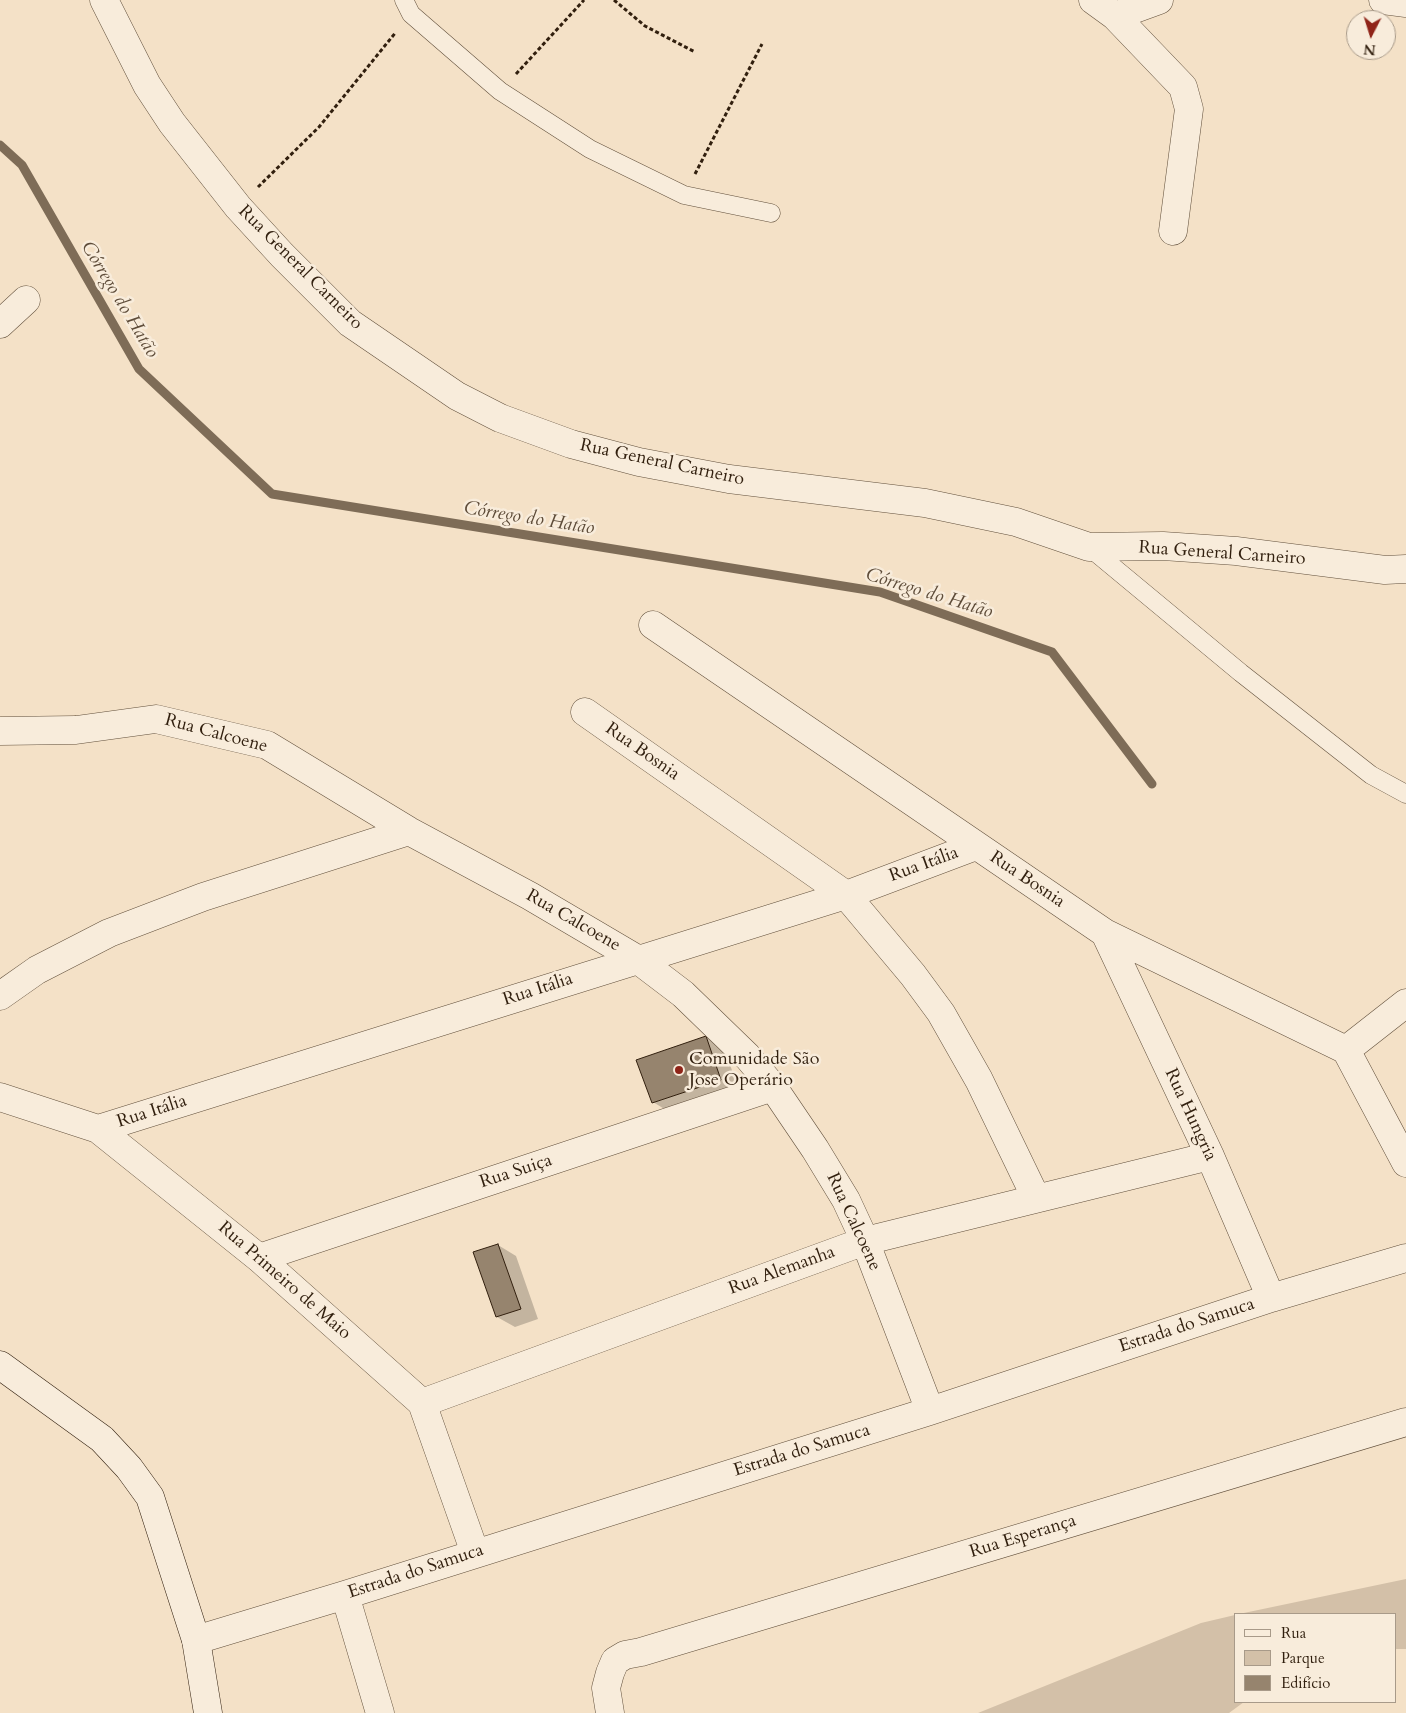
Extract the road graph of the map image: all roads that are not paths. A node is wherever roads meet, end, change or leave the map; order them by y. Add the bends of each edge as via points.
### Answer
1 (104, 0) edge
2 (1093, 0) edge
3 (1160, 0) edge
4 (1383, 0) edge
5 (1388, 0) edge
6 (1406, 3) edge
7 (407, 7) edge
8 (1115, 16) junction
9 (771, 213) dead end
10 (1174, 231) dead end
11 (26, 300) dead end
12 (0, 324) edge
13 (1089, 547) junction
14 (1406, 569) edge
15 (653, 625) dead end
16 (585, 712) dead end
17 (0, 731) edge
18 (1406, 794) edge
19 (409, 831) junction
20 (976, 846) junction
21 (846, 894) junction
22 (1105, 933) junction
23 (636, 959) junction
24 (0, 996) edge
25 (1406, 1003) edge
26 (1346, 1050) junction
27 (773, 1087) junction
28 (0, 1096) edge
29 (98, 1129) junction
30 (1210, 1156) junction
31 (1406, 1163) edge
32 (1036, 1198) junction
33 (865, 1241) junction
34 (260, 1258) junction
35 (1406, 1258) edge
36 (1272, 1298) junction
37 (0, 1365) edge
38 (422, 1402) junction
39 (930, 1411) junction
40 (1406, 1422) edge
41 (475, 1553) junction
42 (345, 1595) junction
43 (196, 1640) junction
44 (208, 1713) edge
45 (380, 1713) edge
46 (610, 1713) edge

1 - 13 street, Rua General Carneiro via 146,85 238,207 350,323 457,396 500,418 571,444 639,462 729,478 925,503 1016,522
2 - 8 street
3 - 8 street
4 - 5 street
5 - 6 street
7 - 9 lane via 500,91 590,149 684,194
8 - 10 street via 1183,87 1189,110
11 - 12 street
13 - 14 street, Rua General Carneiro via 1163,546 1236,551 1385,570
13 - 18 lane via 1241,673 1364,769
15 - 20 street, Rua Bosnia
16 - 21 street, Rua Bosnia
17 - 19 street, Rua Calcoene via 76,730 156,719 267,745
19 - 23 street, Rua Calcoene via 530,896
19 - 24 street via 203,897 109,933 37,970
20 - 21 street, Rua Itália
20 - 22 street, Rua Bosnia
21 - 23 street, Rua Itália
21 - 32 street, Rua Bosnia via 941,1013 979,1080
22 - 26 street, Rua Bosnia
22 - 30 street, Rua Hungria
23 - 27 street, Rua Calcoene via 713,1022
23 - 29 street, Rua Itália
25 - 26 street
26 - 31 street
27 - 33 street, Rua Calcoene via 833,1176
27 - 34 street, Rua Suiça
28 - 29 street, Rua Primeiro de Maio
29 - 34 street, Rua Primeiro de Maio
30 - 32 street, Rua Alemanha
30 - 36 street, Rua Hungria
32 - 33 street, Rua Alemanha
33 - 38 street, Rua Alemanha
33 - 39 street, Rua Calcoene
34 - 38 street, Rua Primeiro de Maio
35 - 36 street, Estrada do Samuca
36 - 39 street, Estrada do Samuca
37 - 43 street via 102,1439 150,1497
38 - 41 street, Rua Primeiro de Maio
39 - 41 street, Estrada do Samuca
40 - 46 street, Rua Esperança via 625,1655 615,1661 606,1688
41 - 42 street, Estrada do Samuca
42 - 43 street, Estrada do Samuca
42 - 45 street
43 - 44 street

